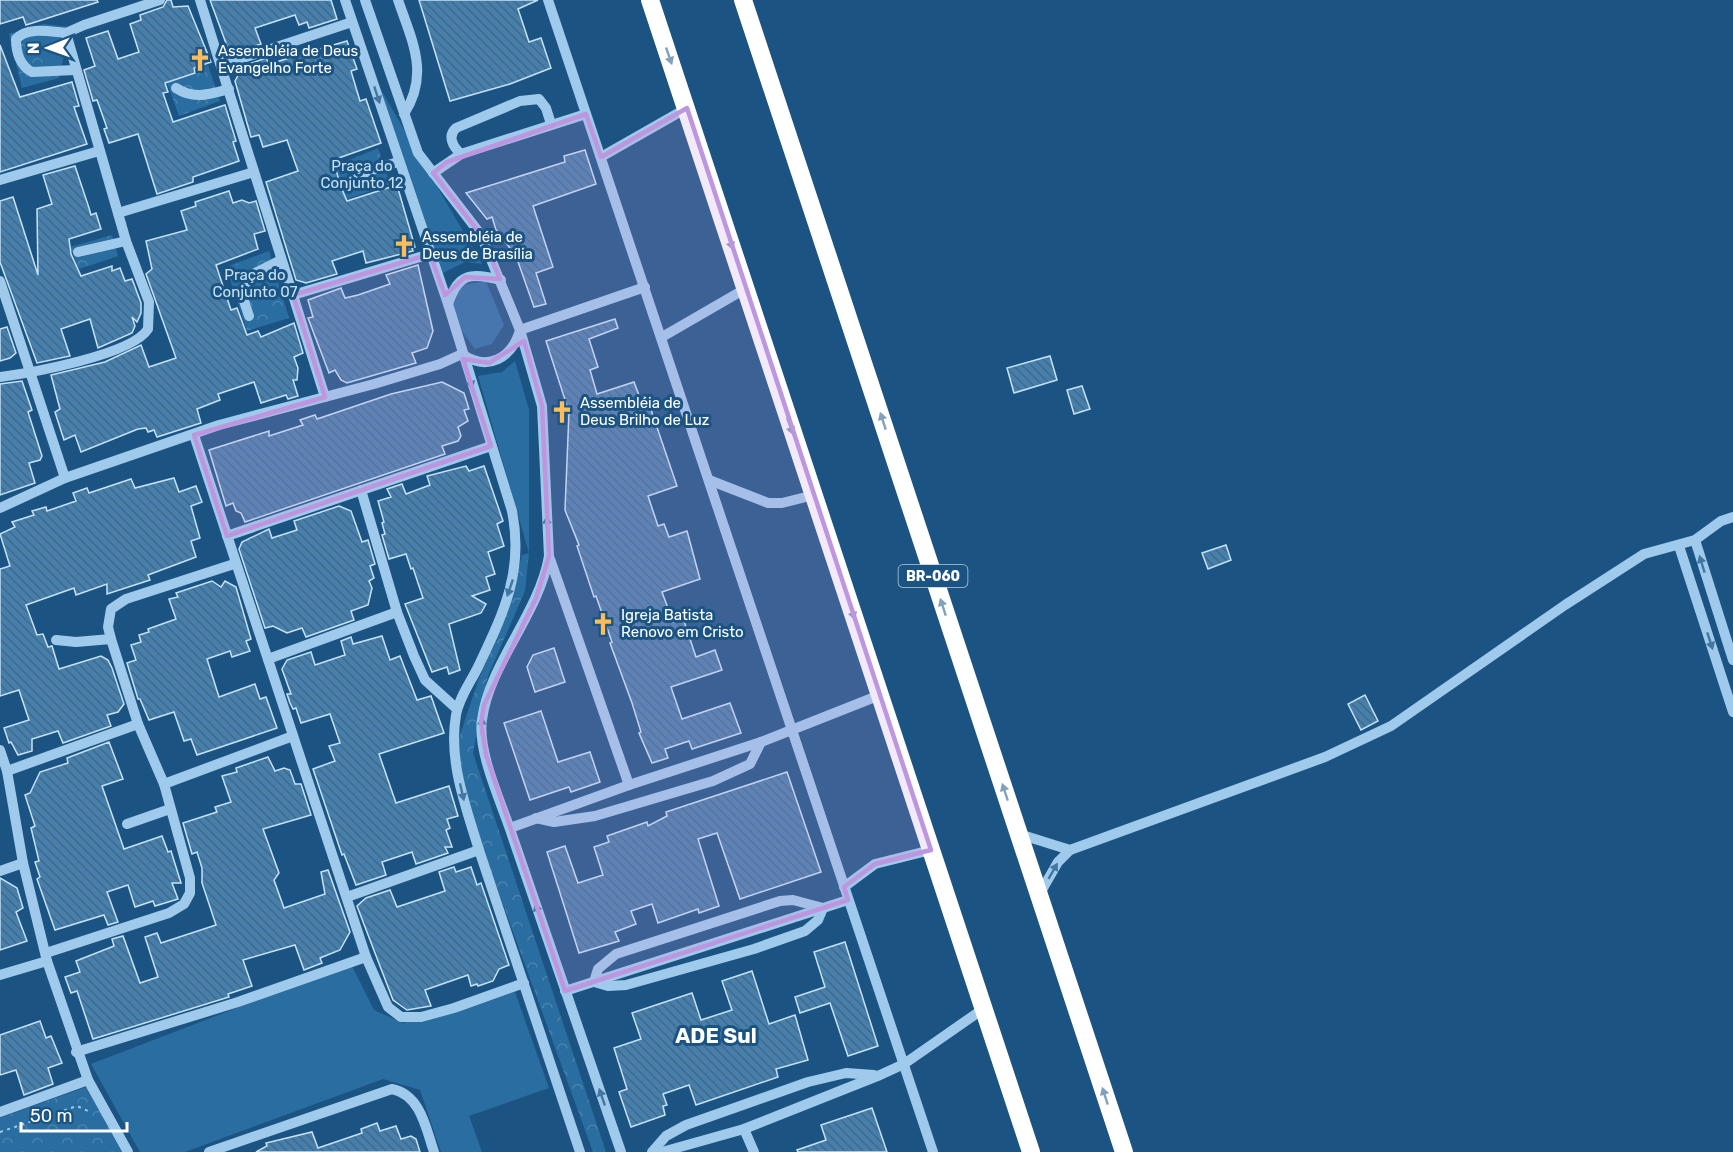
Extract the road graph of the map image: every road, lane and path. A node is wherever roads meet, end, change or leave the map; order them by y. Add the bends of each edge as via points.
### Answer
1 (160, 0) edge
2 (200, 0) edge
3 (345, 0) edge
4 (365, 0) edge
5 (398, 0) edge
6 (548, 0) edge
7 (650, 0) edge
8 (743, 0) edge
9 (352, 22) junction
10 (66, 33) junction
11 (222, 65) junction
12 (75, 70) junction
13 (176, 88) dead end
14 (229, 88) junction
15 (687, 108) junction
16 (404, 114) junction
17 (586, 114) junction
18 (551, 124) junction
19 (99, 151) junction
20 (461, 154) junction
21 (601, 157) junction
22 (398, 162) junction
23 (254, 172) junction
24 (433, 173) junction
25 (0, 180) edge
26 (350, 184) dead end
27 (118, 213) junction
28 (126, 241) junction
29 (78, 252) dead end
30 (430, 254) junction
31 (281, 260) junction
32 (501, 280) junction
33 (0, 281) edge
34 (645, 287) junction
35 (745, 290) junction
36 (293, 295) junction
37 (448, 304) junction
38 (249, 316) dead end
39 (520, 330) junction
40 (662, 337) junction
41 (462, 354) junction
42 (31, 373) junction
43 (0, 377) edge
44 (325, 397) junction
45 (194, 435) junction
46 (490, 446) junction
47 (64, 478) junction
48 (709, 480) junction
49 (361, 490) junction
50 (814, 495) junction
51 (0, 508) edge
52 (1733, 517) edge
53 (227, 536) junction
54 (1695, 540) junction
55 (1679, 546) junction
56 (549, 556) junction
57 (234, 564) junction
58 (1714, 602) junction
59 (1699, 607) junction
60 (397, 612) junction
61 (111, 639) junction
62 (56, 640) dead end
63 (268, 659) junction
64 (1733, 660) edge
65 (1727, 676) edge
66 (880, 695) junction
67 (457, 709) junction
68 (1733, 712) edge
69 (138, 724) junction
70 (791, 731) junction
71 (293, 736) junction
72 (762, 742) junction
73 (1, 754) edge
74 (7, 771) junction
75 (164, 784) junction
76 (629, 785) junction
77 (170, 809) junction
78 (536, 818) junction
79 (127, 825) dead end
80 (510, 828) junction
81 (1018, 834) junction
82 (479, 850) junction
83 (931, 850) junction
84 (1070, 850) junction
85 (23, 863) junction
86 (0, 871) edge
87 (844, 888) junction
88 (1039, 895) junction
89 (347, 897) junction
90 (848, 900) junction
91 (823, 908) junction
92 (46, 957) junction
93 (366, 957) junction
94 (0, 975) edge
95 (594, 982) junction
96 (524, 983) junction
97 (565, 991) junction
98 (983, 1009) junction
99 (76, 1052) junction
100 (904, 1064) junction
101 (880, 1075) junction
102 (88, 1080) junction
103 (0, 1112) edge
104 (110, 1121) junction
105 (744, 1129) junction
106 (0, 1132) edge
107 (128, 1152) edge
108 (209, 1152) edge
109 (434, 1152) edge
110 (580, 1152) edge
111 (621, 1152) edge
112 (652, 1152) edge
113 (662, 1152) edge
114 (754, 1152) edge
115 (933, 1152) edge
116 (1031, 1152) edge
117 (1124, 1152) edge

1 - 10 street
2 - 11 street
3 - 9 street
4 - 16 street
5 - 16 street via 419,76 414,97
6 - 17 street
7 -> 15 highway
81 -> 8 highway, BR-060
9 - 11 street
9 -> 22 street
10 - 12 street
10 - 12 street via 25,34 16,39 17,51 23,65 32,72
11 - 14 street
12 - 19 street
13 - 14 street via 190,96
14 - 23 street
15 - 21 street
15 -> 35 highway
16 - 24 street via 418,153
17 - 18 street
17 - 21 street
18 - 20 street
18 - 20 street via 539,99 520,101 456,128 452,138
19 - 25 street
19 - 27 street
20 - 24 street
21 - 34 street
22 - 26 street via 366,172
22 - 30 street
23 - 27 street
23 - 31 street
24 - 32 street via 480,235
27 - 28 street
28 - 29 street
28 - 42 street via 149,302 150,321 144,336 70,364
30 - 36 street
30 - 37 street
31 - 36 street
31 - 38 street via 247,277 244,301
32 - 37 street via 465,277 456,285
32 - 39 street
33 - 42 street
34 - 39 street
34 - 40 street
35 - 40 street
35 -> 50 highway
36 - 44 street
37 - 41 street
39 - 41 street via 516,344 496,361 483,363
56 -> 39 street via 542,406
40 - 48 street
41 - 44 street
41 -> 46 street
42 - 43 street
42 - 47 street
44 - 45 street
45 - 47 street
45 - 53 street
46 - 49 street
46 -> 67 street via 517,535 516,573 501,616
47 - 51 street
48 - 50 street via 768,503
48 - 70 street
49 - 53 street
49 - 60 street
50 -> 66 highway
52 - 54 street
53 - 57 street
54 - 55 street
58 -> 54 street
55 - 59 street
55 - 84 street via 1644,554 1391,726 1325,757
56 - 76 street
80 -> 56 street via 486,754 481,723 484,705 536,598
57 - 61 street via 117,603 108,619
57 - 63 street
58 - 59 street
58 - 64 street
59 -> 65 street
60 - 63 street
60 - 67 street via 425,680
61 - 62 street
61 - 69 street
63 - 71 street
65 - 68 street
66 - 70 street
66 - 83 highway
67 -> 82 street via 453,747
69 - 74 street
69 - 75 street
70 - 72 street
70 - 87 street
71 - 75 street
71 - 89 street
72 - 76 street
72 - 78 street via 743,769 713,781 594,816 554,822
73 - 74 street
74 - 85 street
75 - 77 street
76 - 78 street
77 - 79 street
77 - 92 street via 190,878 190,893 184,904 170,913
78 - 80 street
97 -> 80 street
81 - 84 street
81 - 88 highway, BR-060
82 - 89 street
82 - 96 street
83 - 87 street via 875,864
83 - 98 highway
88 -> 84 street via 1058,862
85 - 86 street
85 - 92 street
87 - 90 street
117 -> 88 highway, BR-060
89 - 93 street
90 - 91 street
90 - 100 street
91 - 95 street
91 - 95 street via 818,920 805,931 754,949 626,985
91 - 95 street via 793,900 780,901 688,930 616,954 598,969
92 - 94 street
92 - 99 street
93 - 96 street via 388,1007 401,1017 421,1017 454,1008
93 - 99 street
95 - 97 street
96 - 110 street
111 -> 97 street
98 - 100 street
98 - 116 highway
99 - 102 street
100 - 101 street
100 - 115 street
101 - 105 street
101 - 112 street via 846,1074 808,1082 686,1125 666,1136
102 - 103 street
102 - 104 street
104 - 106 path via 100,1126 88,1109 77,1106
104 - 107 street
105 - 113 street
105 - 114 street
108 - 109 street via 393,1089 416,1104

